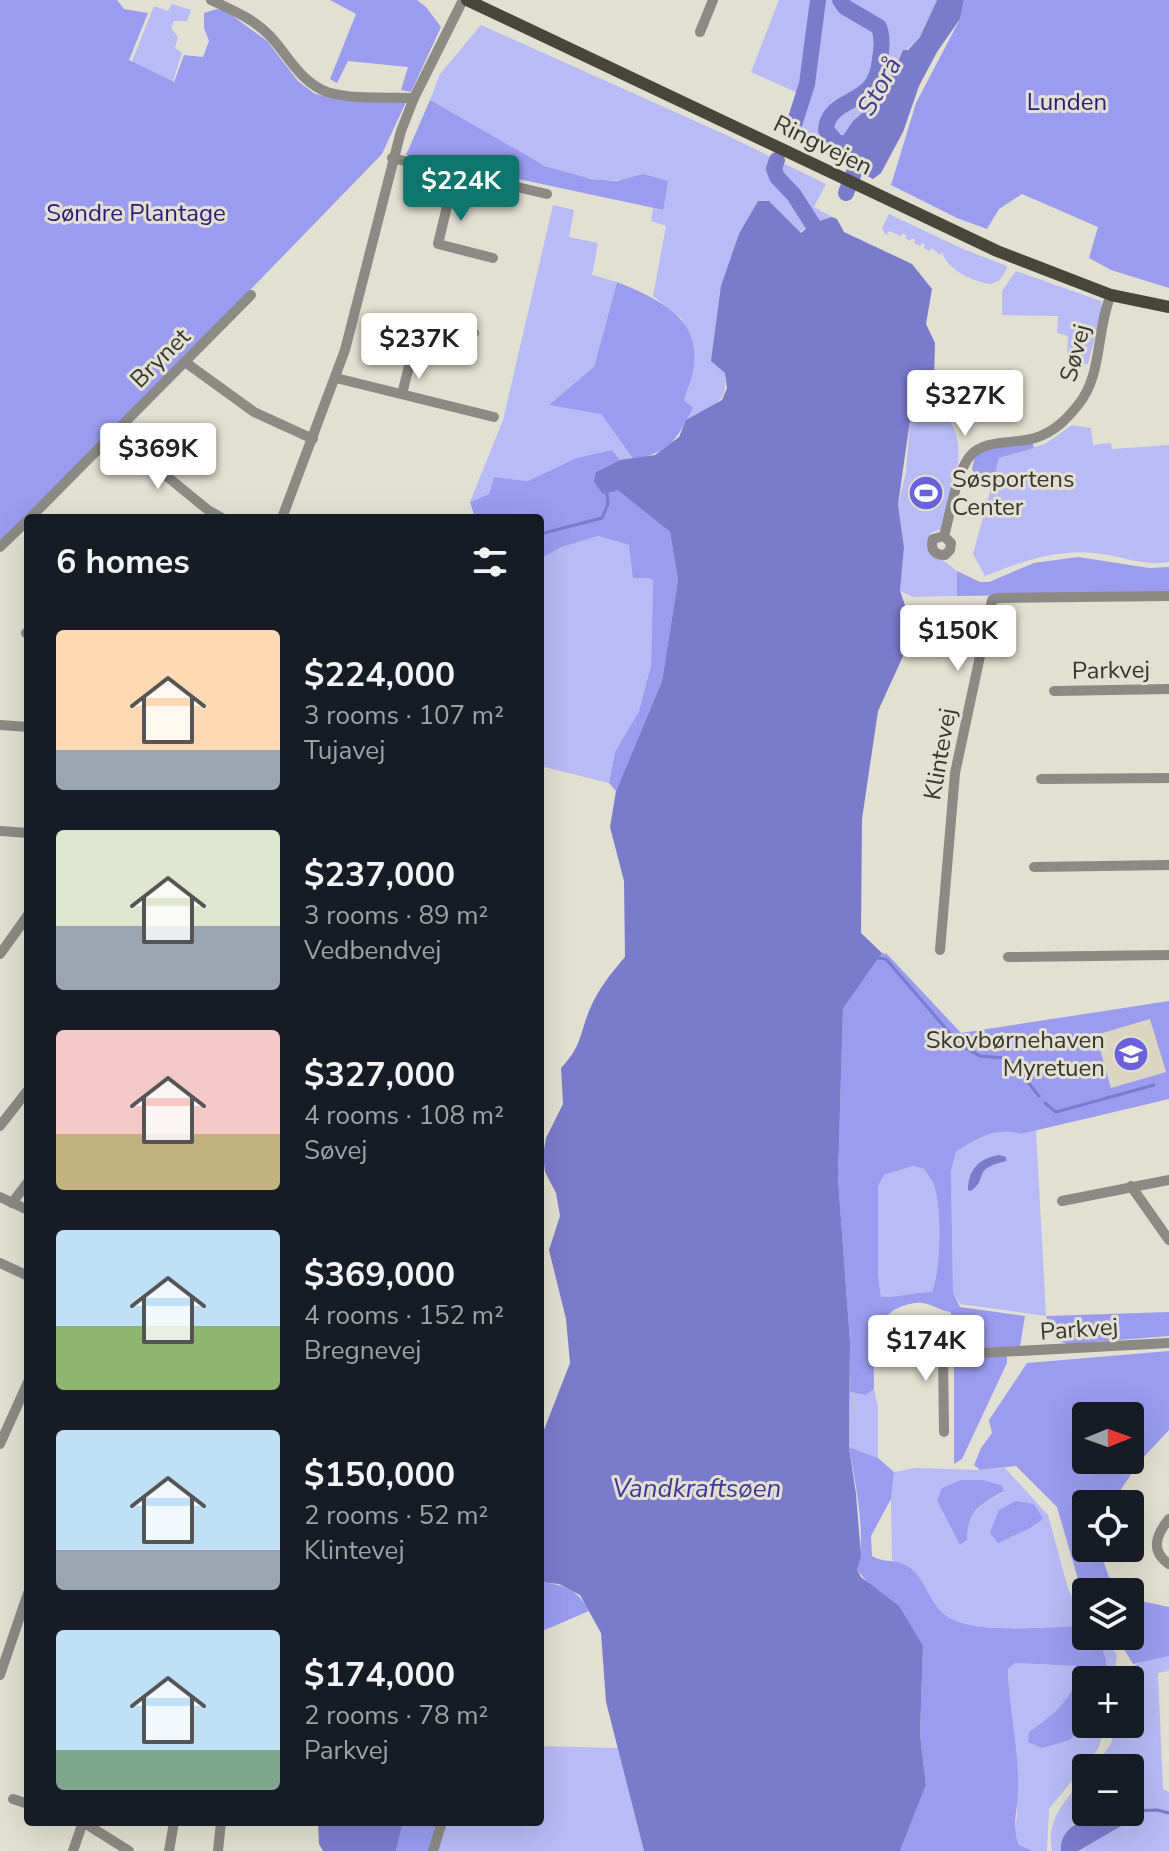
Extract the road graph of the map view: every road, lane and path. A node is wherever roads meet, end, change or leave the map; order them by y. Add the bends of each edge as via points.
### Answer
1 (211, 0) edge
2 (465, 0) edge
3 (713, 0) edge
4 (700, 32) dead end
5 (414, 98) junction
6 (392, 158) junction
7 (455, 173) junction
8 (547, 194) dead end
9 (493, 258) dead end
10 (251, 295) dead end
11 (1111, 295) junction
12 (1169, 307) edge
13 (474, 333) dead end
14 (185, 362) junction
15 (336, 378) junction
16 (402, 394) junction
17 (494, 417) dead end
18 (114, 433) junction
19 (313, 439) junction
20 (37, 514) edge
21 (215, 514) edge
22 (284, 514) edge
23 (24, 526) edge
24 (944, 536) dead end
25 (0, 547) edge
26 (1169, 596) edge
27 (1169, 689) edge
28 (1054, 691) dead end
29 (0, 725) edge
30 (24, 727) edge
31 (1169, 778) edge
32 (1041, 779) dead end
33 (0, 831) edge
34 (24, 833) edge
35 (1169, 865) edge
36 (1034, 867) dead end
37 (24, 921) edge
38 (940, 950) dead end
39 (0, 954) edge
40 (1169, 955) edge
41 (1008, 957) dead end
42 (24, 1095) edge
43 (0, 1126) edge
44 (1169, 1180) edge
45 (1131, 1186) junction
46 (24, 1187) edge
47 (0, 1197) edge
48 (1062, 1201) dead end
49 (12, 1203) junction
50 (24, 1208) edge
51 (1169, 1240) edge
52 (0, 1263) edge
53 (24, 1274) edge
54 (938, 1334) dead end
55 (1169, 1343) edge
56 (943, 1355) junction
57 (24, 1391) edge
58 (944, 1432) dead end
59 (0, 1444) edge
60 (1169, 1519) edge
61 (1169, 1564) edge
62 (24, 1605) edge
63 (0, 1675) edge
64 (13, 1799) dead end
65 (24, 1803) edge
66 (82, 1826) edge
67 (89, 1826) edge
68 (173, 1826) edge
69 (221, 1826) edge
70 (441, 1826) edge
71 (73, 1851) edge
72 (129, 1851) edge
73 (169, 1851) edge
74 (218, 1851) edge
75 (433, 1851) edge

1 - 5 street via 257,25 300,74 326,91
2 - 5 street
2 - 11 main road, Ringvejen via 997,251
3 - 4 street
5 - 6 street
6 - 7 street
6 - 15 street
7 - 8 street
7 - 9 street via 438,244
10 - 14 street, Brynet
11 - 12 main road, Ringvejen
11 - 24 street, Søvej via 1091,382 1081,401 1046,433 990,445 970,455
13 - 16 street via 420,322
14 - 18 street, Brynet
14 - 19 street via 254,412
15 - 16 street
15 - 19 street
16 - 17 street
18 - 20 street, Brynet
18 - 21 street
19 - 22 street
23 - 25 street, Brynet
26 - 38 street, Klintevej via 992,600 955,773
27 - 28 street, Parkvej
29 - 30 street
31 - 32 street
33 - 34 street
35 - 36 street
37 - 39 street
40 - 41 street
42 - 43 street
44 - 45 street
45 - 48 street
45 - 51 street
46 - 49 street
47 - 49 street
49 - 50 street
52 - 53 street
54 - 56 street
55 - 56 street, Parkvej
56 - 58 street
57 - 59 street
60 - 61 street via 1155,1544
62 - 63 street
64 - 65 street
66 - 71 street
67 - 72 street
68 - 73 street
69 - 74 street
70 - 75 street

